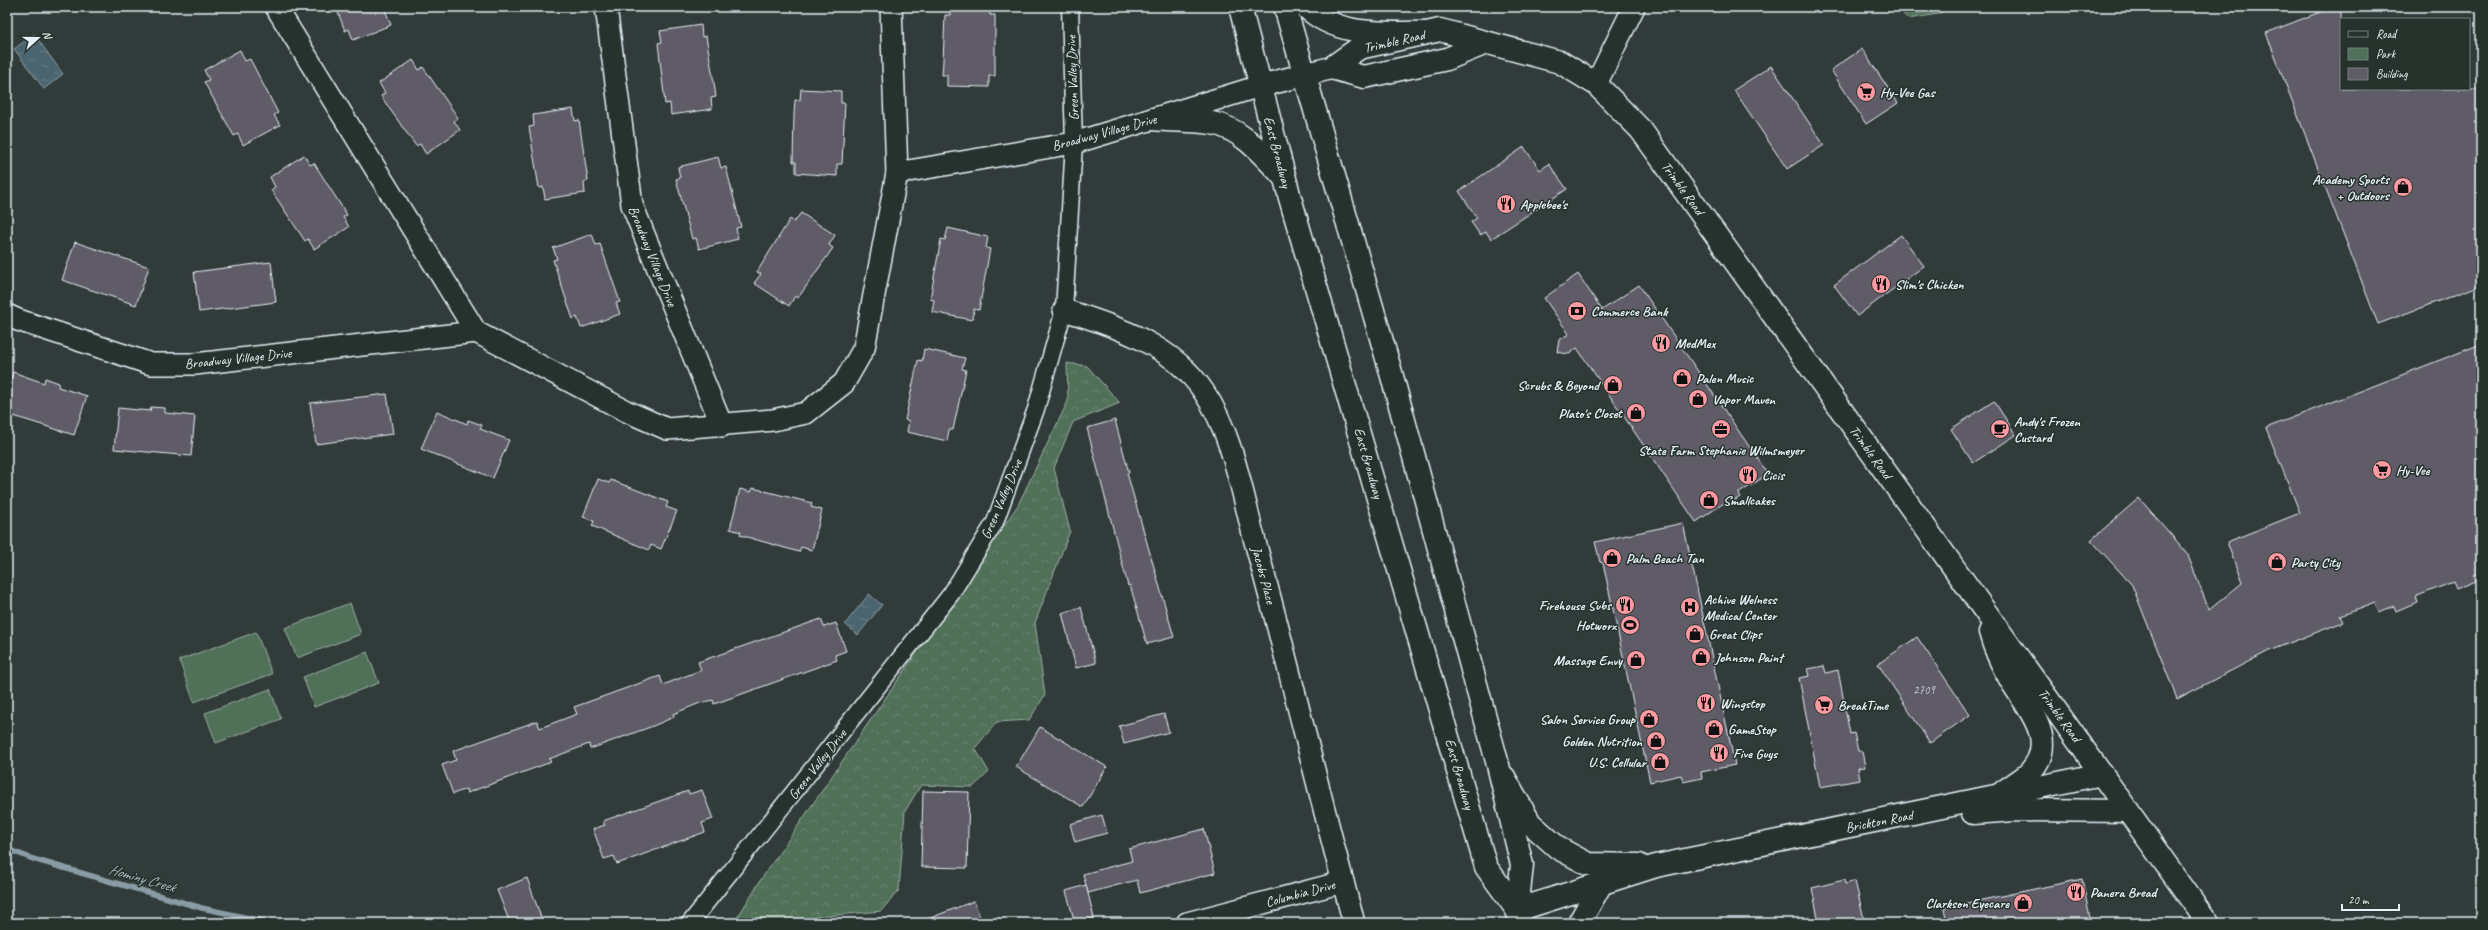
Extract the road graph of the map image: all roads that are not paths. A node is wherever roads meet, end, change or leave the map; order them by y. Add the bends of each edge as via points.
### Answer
1 (276, 7) edge
2 (606, 7) edge
3 (891, 7) edge
4 (1070, 7) edge
5 (1240, 7) edge
6 (1285, 7) edge
7 (1306, 7) edge
8 (1634, 7) edge
9 (1426, 33) junction
10 (1486, 43) junction
11 (1331, 68) junction
12 (1304, 75) junction
13 (1596, 84) junction
14 (1260, 86) junction
15 (1153, 119) junction
16 (1074, 143) junction
17 (897, 173) junction
18 (1285, 178) junction
19 (1064, 310) junction
20 (7, 315) edge
21 (476, 332) junction
22 (722, 426) junction
23 (1981, 606) junction
24 (1498, 765) junction
25 (2102, 774) junction
26 (1996, 797) junction
27 (1942, 808) junction
28 (2128, 811) junction
29 (1656, 866) junction
30 (1343, 882) junction
31 (1601, 884) junction
32 (1519, 916) edge
33 (690, 923) edge
34 (1188, 923) edge
35 (1354, 923) edge
36 (1579, 923) edge
37 (2208, 923) edge

1 - 21 street
2 - 22 street, Broadway Village Drive via 632,205
3 - 17 street
4 - 16 street, Green Valley Drive
5 - 14 street, East Broadway
6 - 12 street
7 - 9 street via 1327,23 1351,31
8 - 13 street
9 - 10 street, Trimble Road via 1440,30
9 - 11 street, Trimble Road via 1359,48
10 - 11 street, Trimble Road via 1447,59 1364,77
10 - 13 street, Trimble Road via 1560,62
11 - 12 street, Trimble Road
12 - 14 street, Trimble Road
12 - 24 street via 1390,369
13 - 23 street, Trimble Road via 1641,130
14 - 15 street, Broadway Village Drive
14 - 18 street, East Broadway
15 - 16 street, Broadway Village Drive
15 - 18 street via 1213,124 1237,133
16 - 17 street, Broadway Village Drive
16 - 19 street, Green Valley Drive
17 - 22 street via 864,348 844,383 806,413
18 - 32 street, East Broadway via 1486,867
19 - 30 street, Jacobs Place via 1117,327 1153,345 1181,366 1204,392 1225,431
19 - 33 street, Green Valley Drive via 1036,409 995,522 974,559 951,594
20 - 21 street, Broadway Village Drive via 151,364 195,364
21 - 22 street via 626,411 667,429
23 - 25 street, Trimble Road
23 - 26 street via 2008,676 2035,715 2042,736 2040,754 2029,773
24 - 29 street, Brickton Road via 1530,823 1558,848 1588,864
24 - 32 street via 1522,865
25 - 26 street, Brickton Road
25 - 28 street, Trimble Road
26 - 27 street, Brickton Road
27 - 28 street via 1977,814 2014,810
27 - 29 street, Brickton Road
28 - 37 street, Trimble Road
29 - 31 street, Brickton Road
30 - 34 street, Columbia Drive
30 - 35 street, Jacobs Place
31 - 32 street, Brickton Road
31 - 36 street

